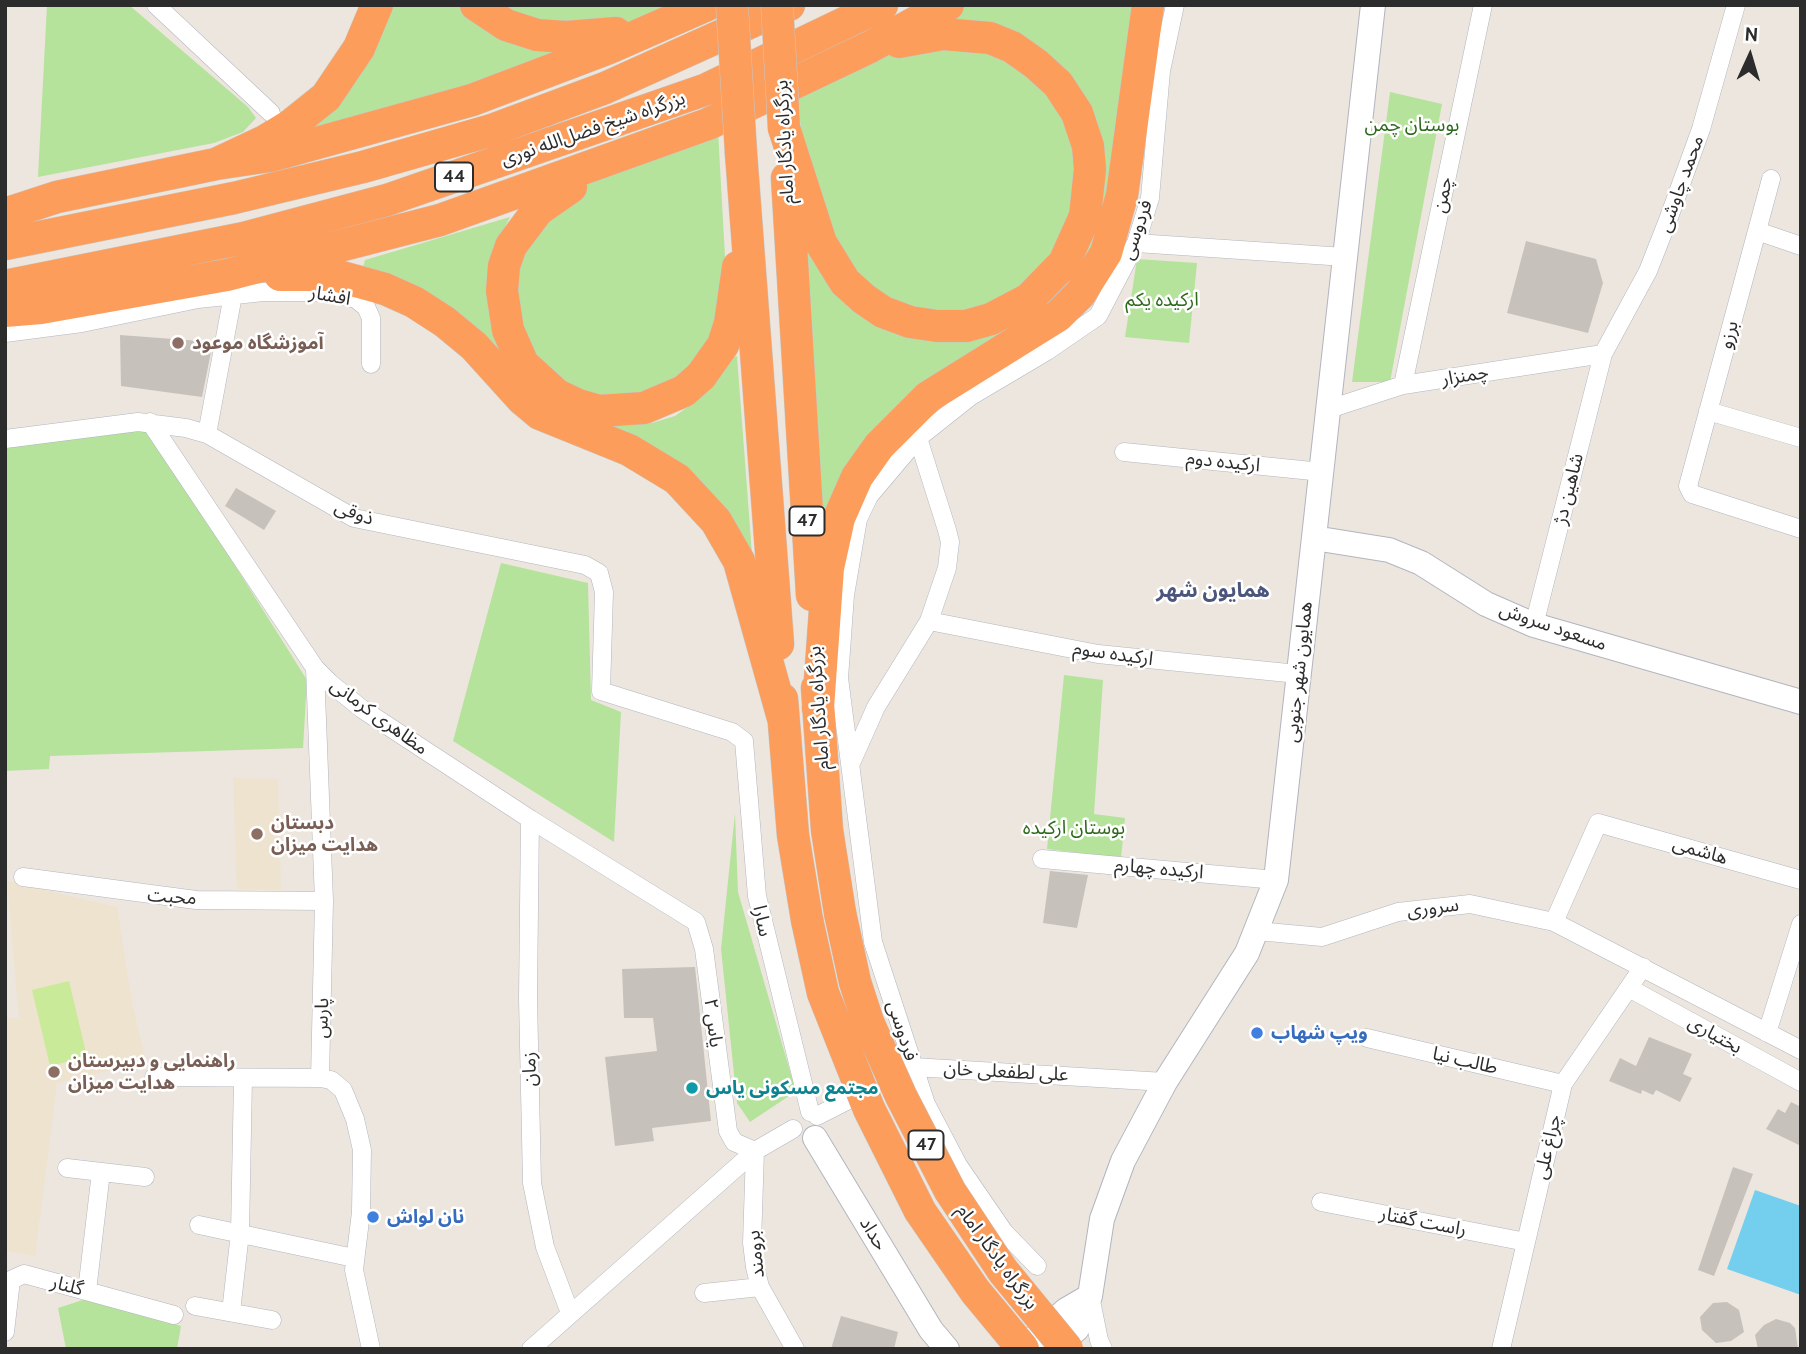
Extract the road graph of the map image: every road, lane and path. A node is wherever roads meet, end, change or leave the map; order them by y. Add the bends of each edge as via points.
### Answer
1 (156, 5) edge
2 (377, 5) edge
3 (476, 5) edge
4 (707, 5) edge
5 (732, 5) edge
6 (777, 5) edge
7 (789, 5) edge
8 (882, 5) edge
9 (948, 5) edge
10 (1148, 5) edge
11 (1175, 5) edge
12 (1373, 5) edge
13 (1483, 5) edge
14 (1736, 5) edge
15 (659, 26) junction
16 (870, 47) junction
17 (271, 113) dead end
18 (784, 128) junction
19 (615, 159) junction
20 (216, 164) junction
21 (1771, 179) dead end
22 (745, 206) junction
23 (5, 214) edge
24 (1757, 231) junction
25 (1136, 243) junction
26 (5, 244) edge
27 (1801, 246) edge
28 (1345, 257) junction
29 (230, 285) junction
30 (5, 286) edge
31 (5, 311) edge
32 (5, 333) edge
33 (1603, 354) junction
34 (371, 364) dead end
35 (1403, 385) junction
36 (1329, 409) junction
37 (1708, 411) junction
38 (149, 422) junction
39 (207, 434) junction
40 (918, 438) junction
41 (1801, 438) edge
42 (5, 439) edge
43 (1124, 452) dead end
44 (1322, 472) junction
45 (1801, 529) edge
46 (1314, 538) junction
47 (929, 621) junction
48 (1534, 625) junction
49 (315, 668) junction
50 (1298, 674) junction
51 (1801, 702) edge
52 (818, 708) junction
53 (783, 718) junction
54 (732, 732) joint
55 (850, 763) junction
56 (530, 819) junction
57 (1042, 859) dead end
58 (23, 877) dead end
59 (1276, 880) junction
60 (1801, 880) edge
61 (324, 901) junction
62 (696, 922) joint
63 (1554, 922) junction
64 (1801, 925) edge
65 (1257, 931) junction
66 (1643, 967) junction
67 (1629, 988) junction
68 (1767, 1032) junction
69 (1367, 1038) dead end
70 (1801, 1050) edge
71 (913, 1067) junction
72 (154, 1077) dead end
73 (320, 1078) junction
74 (243, 1079) junction
75 (1165, 1082) junction
76 (1801, 1082) edge
77 (1563, 1084) junction
78 (809, 1124) junction
79 (755, 1151) junction
80 (67, 1168) dead end
81 (102, 1172) junction
82 (145, 1177) dead end
83 (1321, 1202) dead end
84 (200, 1225) dead end
85 (240, 1233) junction
86 (1526, 1242) junction
87 (354, 1258) junction
88 (1037, 1266) dead end
89 (760, 1287) junction
90 (87, 1291) junction
91 (704, 1293) dead end
92 (1090, 1296) junction
93 (195, 1306) dead end
94 (231, 1312) junction
95 (570, 1313) junction
96 (174, 1315) dead end
97 (272, 1320) dead end
98 (5, 1332) edge
99 (932, 1339) edge
100 (371, 1349) edge
101 (531, 1349) edge
102 (795, 1349) edge
103 (947, 1349) edge
104 (1022, 1349) edge
105 (1054, 1349) edge
106 (1066, 1349) edge
107 (1103, 1349) edge
108 (1501, 1349) edge

1 - 17 street
2 - 20 highway via 359,48 326,97 291,125
3 - 15 highway via 506,25 537,35 601,36
4 - 15 highway
5 - 22 highway, بزرگراه یادگار امام / 47, bridge
6 - 18 highway, بزرگراه یادگار امام / 47, bridge
7 - 26 highway, بزرگراه شیخ فضل‌الله نوری / 44 via 605,88 492,130 247,195
8 - 30 highway, بزرگراه شیخ فضل‌الله نوری / 44 via 707,89 387,201 244,238
9 - 16 highway
10 - 52 highway via 1122,195 1106,253 1080,294 1058,316 928,397 857,477 839,518 828,568
11 - 25 street, فردوسی via 1161,71 1150,198
12 - 28 street, همایون‌ شهر جنوبی
13 - 35 street, چمن
14 - 33 street, محمد چاوشی via 1701,129 1668,220 1648,271
15 - 20 highway via 472,100 270,156
16 - 18 highway via 943,34 990,38 1012,47 1058,84 1077,113 1088,146 1089,199 1073,246 1051,279 1011,311 965,326 910,322 883,312 845,282 831,263
16 - 19 highway via 708,124
18 - 52 highway, بزرگراه یادگار امام / 47
19 - 22 highway via 538,210 511,246 504,266 502,304 523,364 557,395 578,405 599,411 644,408 684,391 701,376 723,345 730,323
19 - 29 highway via 440,220
20 - 23 highway via 57,197
21 - 24 street, برزو
22 - 53 highway, بزرگراه یادگار امام / 47
24 - 27 street
24 - 37 street, برزو
25 - 28 street
25 - 40 street, فردوسی via 1098,316 971,396
28 - 36 street, همایون‌ شهر جنوبی
29 - 31 highway
29 - 32 street, افشار via 82,323
29 - 34 street, افشار via 356,299 371,318
29 - 39 street
29 - 53 highway via 334,275 385,289 445,322 540,414 629,450 677,480 716,521 738,561
33 - 35 street, چمنزار
33 - 48 street, شاهین دژ
35 - 36 street, چمنزار
36 - 44 street, همایون‌ شهر جنوبی
37 - 41 street
37 - 45 street, برزو via 1689,491
38 - 39 street, ذوقی
38 - 42 street, ذوقی
38 - 49 street, مظاهری کرمانی
39 - 54 street, ذوقی via 354,518 592,568 603,580 604,592 601,691
40 - 47 street via 950,542 947,568
40 - 55 street, فردوسی via 869,496 858,519 845,596 839,678
43 - 44 street, ارکیده دوم
44 - 46 street, همایون‌ شهر جنوبی
46 - 48 street, مسعود سروش via 1389,550
46 - 50 street, همایون‌ شهر جنوبی
47 - 50 street, ارکیده سوم via 1098,654
47 - 55 street via 876,707
48 - 51 street, مسعود سروش
49 - 56 street, مظاهری کرمانی via 362,709
49 - 61 street, پارس
50 - 59 street, همایون‌ شهر جنوبی
52 - 106 highway, بزرگراه یادگار امام / 47, bridge via 827,830 840,913 868,1022 950,1191 1003,1271
53 - 104 highway, بزرگراه یادگار امام / 47, bridge via 793,835 807,920 823,993 847,1059 920,1210 975,1291
54 - 78 street, سارا via 744,741 757,896
55 - 71 street, فردوسی via 873,942
56 - 62 street, مظاهری کرمانی
56 - 95 street, زمان via 532,1183 545,1247
57 - 59 street, ارکیده چهارم
58 - 61 street, محبت via 196,900
59 - 65 street, همایون‌ شهر جنوبی
60 - 63 street, هاشمی via 1598,823
61 - 73 street, پارس
62 - 79 street, یاس ۲ via 704,949 728,1132 734,1142
63 - 65 street, سروری via 1470,904 1398,912 1322,937
63 - 66 street, سروری
64 - 68 street
65 - 75 street, همایون‌ شهر جنوبی
66 - 67 street, چراغ‌ علی
66 - 68 street, بختیاری
67 - 76 street, بختیاری
67 - 77 street, چراغ‌ علی
68 - 70 street, بختیاری
69 - 77 street, طالب‌ نیا
71 - 75 street, علی لطفعلی خان
71 - 78 street
71 - 88 street, فردوسی via 926,1104 958,1165 1004,1232
72 - 74 street
73 - 74 street
73 - 87 street via 331,1080 348,1097 362,1150 361,1212
74 - 85 street
75 - 92 street, همایون‌ شهر جنوبی via 1112,1186
77 - 86 street, چراغ‌ علی
78 - 79 street
78 - 99 street, حداد
79 - 89 street, برومند via 752,1243
79 - 95 street
80 - 81 street
81 - 82 street
81 - 90 street
83 - 86 street, راست گفتار
84 - 85 street
85 - 87 street
85 - 94 street
86 - 108 street, چراغ‌ علی
87 - 100 street
89 - 91 street
89 - 102 street, برومند
90 - 96 street, گلنار
90 - 98 street, گلنار via 18,1276 11,1280
92 - 104 street via 1066,1310
92 - 105 street, همایون‌ شهر جنوبی via 1077,1329
92 - 107 street
93 - 94 street
94 - 97 street
95 - 101 street
99 - 103 street, حداد

